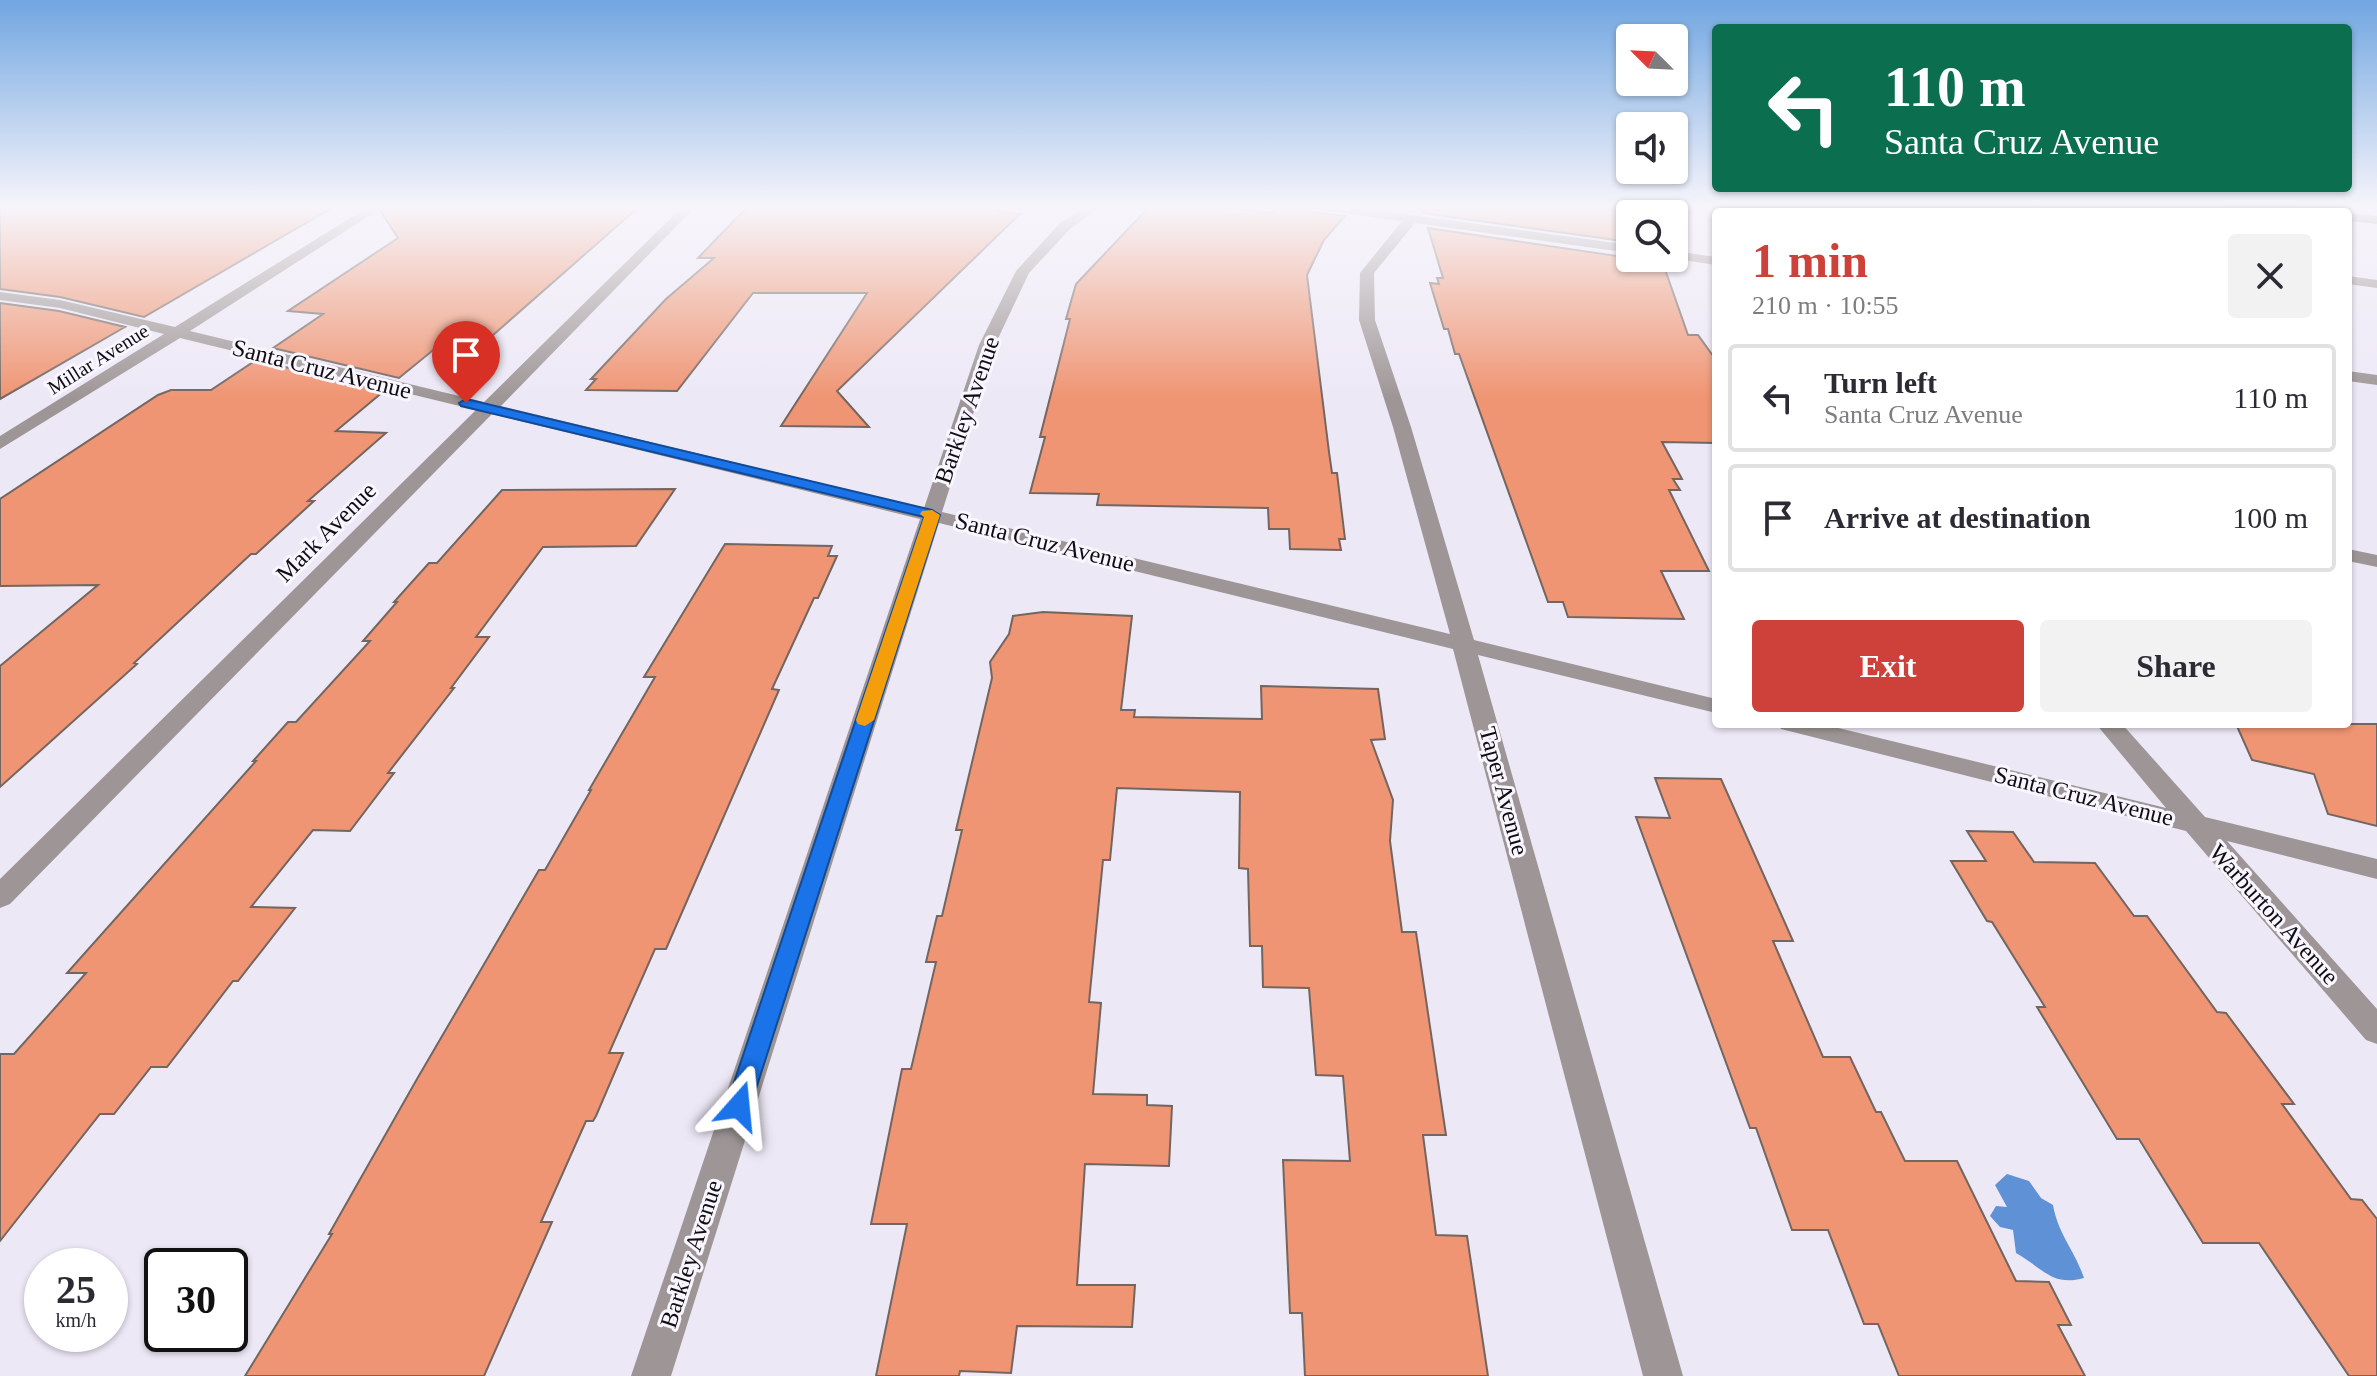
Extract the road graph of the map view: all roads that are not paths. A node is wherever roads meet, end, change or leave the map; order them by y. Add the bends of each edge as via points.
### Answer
1 (278, 269) edge
2 (626, 269) edge
3 (1025, 269) edge
4 (1370, 269) edge
5 (2352, 281) edge
6 (2377, 284) edge
7 (0, 296) edge
8 (177, 333) junction
9 (2352, 377) edge
10 (2377, 380) edge
11 (485, 408) junction
12 (0, 444) edge
13 (932, 515) junction
14 (2352, 556) edge
15 (2377, 561) edge
16 (1463, 643) junction
17 (1712, 705) edge
18 (1806, 728) edge
19 (2111, 728) edge
20 (2194, 824) junction
21 (2377, 869) edge
22 (0, 897) edge
23 (2377, 1031) edge
24 (651, 1376) edge
25 (1663, 1376) edge

1 - 8 street, Millar Avenue
2 - 11 street, Mark Avenue
3 - 13 street, Barkley Avenue via 987,345
4 - 16 street, Taper Avenue via 1367,320
5 - 6 street
7 - 8 street, Santa Cruz Avenue via 60,304
8 - 11 street, Santa Cruz Avenue
8 - 12 street, Millar Avenue
9 - 10 street
11 - 13 street, Santa Cruz Avenue
11 - 22 street, Mark Avenue
13 - 16 street, Santa Cruz Avenue
13 - 24 street, Barkley Avenue
14 - 15 street
16 - 17 street, Santa Cruz Avenue
16 - 25 street, Taper Avenue
18 - 20 street, Santa Cruz Avenue
19 - 20 street, Warburton Avenue
20 - 21 street, Santa Cruz Avenue
20 - 23 street, Warburton Avenue

